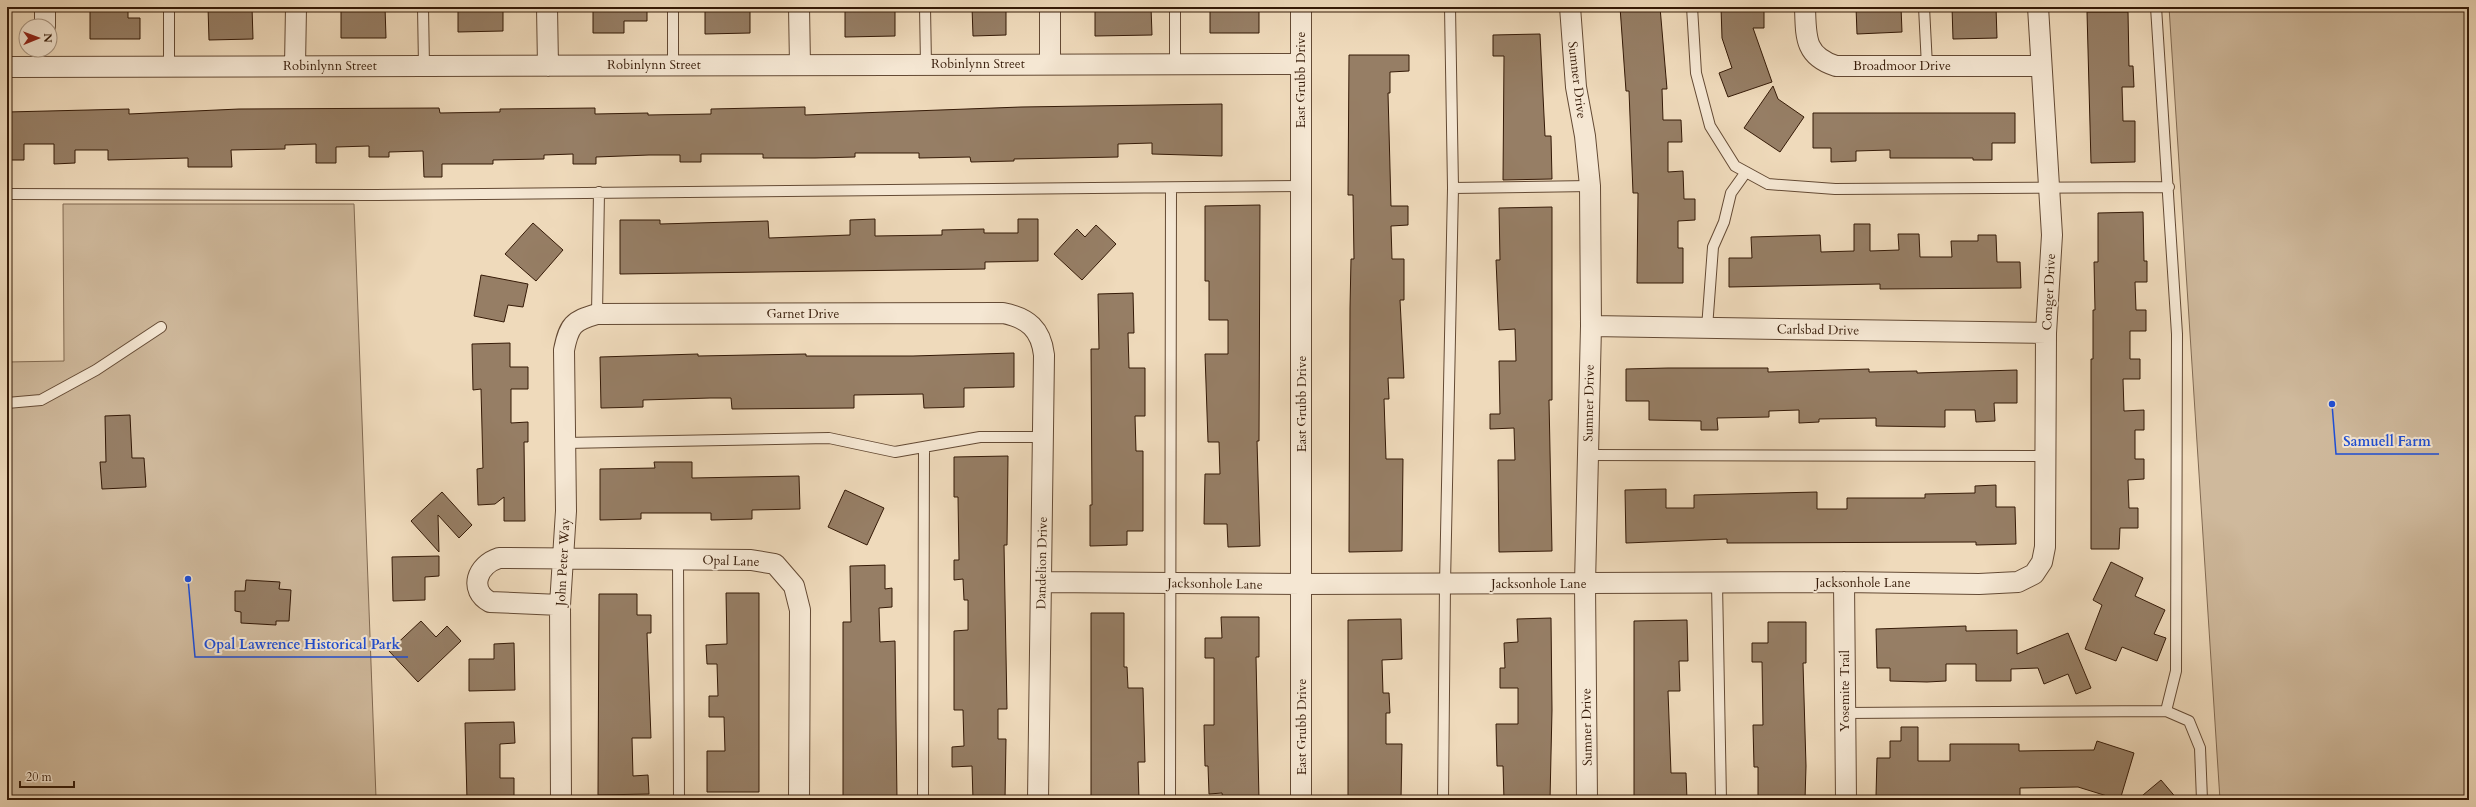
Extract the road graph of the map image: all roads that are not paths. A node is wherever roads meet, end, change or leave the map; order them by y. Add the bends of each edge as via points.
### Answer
1 (45, 7) edge
2 (169, 7) edge
3 (296, 7) edge
4 (423, 7) edge
5 (548, 7) edge
6 (673, 7) edge
7 (799, 7) edge
8 (926, 7) edge
9 (1050, 7) edge
10 (1175, 7) edge
11 (1301, 7) edge
12 (1450, 7) edge
13 (1570, 7) edge
14 (1692, 7) edge
15 (1805, 7) edge
16 (1924, 7) edge
17 (2038, 7) edge
18 (2156, 7) edge
19 (45, 18) edge
20 (45, 58) edge
21 (1050, 64) junction
22 (1175, 64) junction
23 (1301, 64) junction
24 (673, 65) junction
25 (800, 65) junction
26 (926, 65) junction
27 (169, 66) junction
28 (295, 66) junction
29 (424, 66) junction
30 (548, 66) junction
31 (1927, 66) junction
32 (2041, 66) junction
33 (7, 67) edge
34 (1746, 172) junction
35 (1301, 186) junction
36 (1590, 186) junction
37 (2049, 186) junction
38 (2169, 187) junction
39 (1171, 188) junction
40 (1453, 188) junction
41 (599, 192) junction
42 (7, 194) edge
43 (597, 314) junction
44 (571, 326) joint
45 (1591, 326) junction
46 (161, 327) dead end
47 (1035, 327) joint
48 (1707, 328) junction
49 (2046, 333) junction
50 (7, 403) edge
51 (1043, 437) junction
52 (565, 443) junction
53 (924, 447) junction
54 (1588, 455) junction
55 (2046, 456) junction
56 (562, 557) junction
57 (678, 559) junction
58 (2034, 574) joint
59 (1042, 582) junction
60 (1844, 582) junction
61 (1169, 583) junction
62 (1717, 583) junction
63 (1302, 584) junction
64 (1445, 584) junction
65 (1585, 584) junction
66 (560, 606) junction
67 (2166, 711) junction
68 (1845, 713) junction
69 (561, 800) edge
70 (679, 800) edge
71 (799, 800) edge
72 (923, 800) edge
73 (1038, 800) edge
74 (1170, 800) edge
75 (1301, 800) edge
76 (1443, 800) edge
77 (1587, 800) edge
78 (1721, 800) edge
79 (1846, 800) edge
80 (2202, 800) edge

1 - 19 street
2 - 27 lane
3 - 28 street
4 - 29 lane
5 - 30 street
6 - 24 lane
7 - 25 street
8 - 26 lane
9 - 21 street
10 - 22 lane
11 - 23 street, East Grubb Drive
12 - 40 lane
13 - 36 street, Sumner Drive via 1576,87 1585,136
14 - 34 lane via 1696,73 1710,126 1735,166
15 - 31 street, Broadmoor Drive via 1809,43 1814,55 1823,62 1836,66
16 - 31 lane
17 - 32 street, Conger Drive
18 - 38 lane
20 - 27 street, Robinlynn Street
20 - 33 street, Robinlynn Street
21 - 22 street, Robinlynn Street
21 - 26 street, Robinlynn Street
22 - 23 street, Robinlynn Street
23 - 35 street, East Grubb Drive
24 - 25 street, Robinlynn Street
24 - 30 street, Robinlynn Street
25 - 26 street, Robinlynn Street
27 - 28 street, Robinlynn Street
28 - 29 street, Robinlynn Street
29 - 30 street, Robinlynn Street
31 - 32 street, Broadmoor Drive
32 - 37 street, Conger Drive
34 - 37 lane via 1768,184 1835,189
34 - 48 lane via 1731,193 1724,222 1713,247
35 - 39 lane
35 - 63 street, East Grubb Drive
36 - 40 lane
36 - 45 street, Sumner Drive
37 - 38 lane
37 - 49 street, Conger Drive via 2052,234
38 - 67 lane via 2177,334 2176,671
39 - 41 lane
39 - 61 lane
40 - 64 lane
41 - 42 lane via 376,195
41 - 43 lane
43 - 44 street, Garnet Drive via 581,319
43 - 47 street, Garnet Drive via 1003,313 1026,320
44 - 52 street, John Peter Way via 564,350
45 - 48 street, Carlsbad Drive
45 - 54 street, Sumner Drive
46 - 50 lane via 96,370 41,400
47 - 51 street, Dandelion Drive via 1043,345 1044,355
48 - 49 street, Carlsbad Drive
49 - 55 street, Conger Drive
51 - 53 lane via 980,437
51 - 59 street, Dandelion Drive
52 - 53 lane via 829,438 896,452
52 - 56 street, John Peter Way via 566,511
53 - 72 lane
54 - 55 lane
54 - 65 street, Sumner Drive
55 - 58 street, Conger Drive via 2045,547 2042,562
56 - 57 street, Opal Lane
56 - 66 street, John Peter Way
56 - 66 street, Opal Lane via 499,558 485,564 478,579 480,594 490,602
57 - 70 lane
57 - 71 street, Opal Lane via 775,564 794,586 800,610
58 - 60 street, Jacksonhole Lane via 2018,582 1979,584
59 - 61 street, Jacksonhole Lane
59 - 73 street, Dandelion Drive
60 - 62 street, Jacksonhole Lane
60 - 68 street, Yosemite Trail
61 - 63 street, Jacksonhole Lane
61 - 74 lane
62 - 65 street, Jacksonhole Lane
62 - 78 lane
63 - 64 street, Jacksonhole Lane
63 - 75 street, East Grubb Drive
64 - 65 street, Jacksonhole Lane
64 - 76 lane
65 - 77 street, Sumner Drive
66 - 69 street, John Peter Way
67 - 68 lane
67 - 80 lane via 2189,721 2200,748
68 - 79 street, Yosemite Trail

